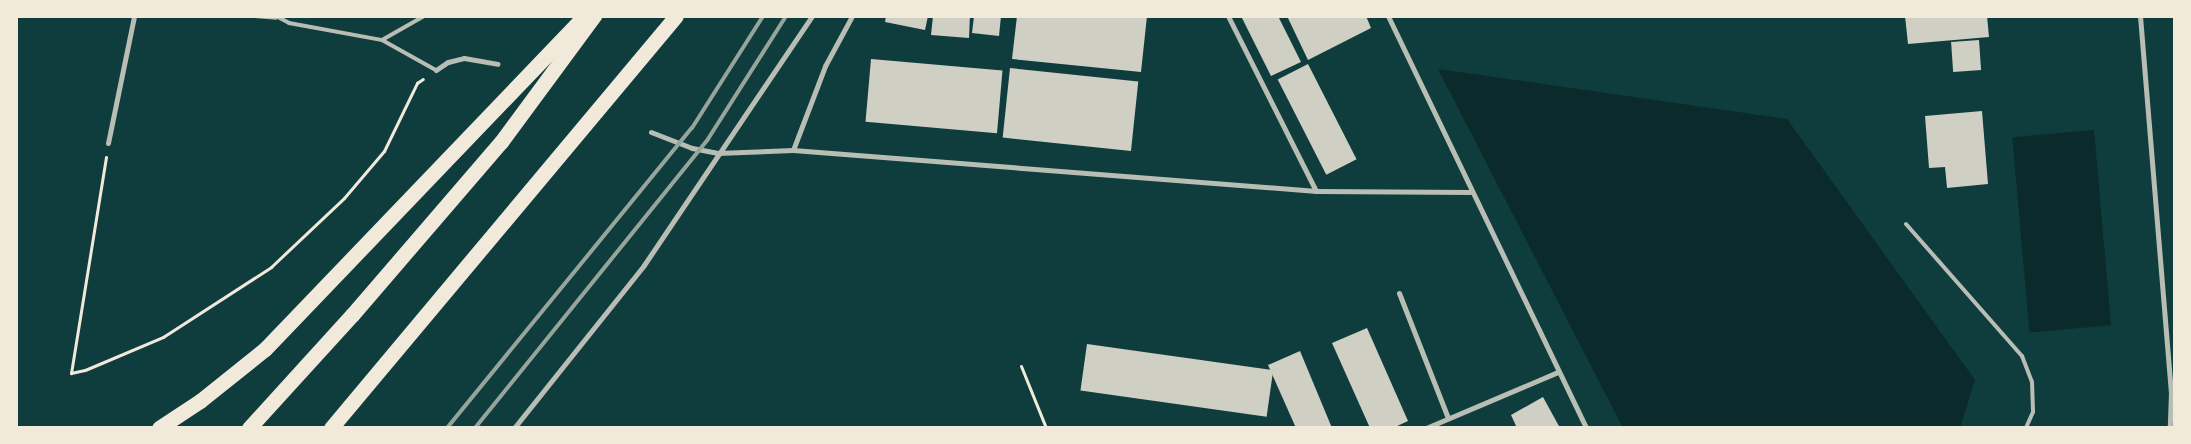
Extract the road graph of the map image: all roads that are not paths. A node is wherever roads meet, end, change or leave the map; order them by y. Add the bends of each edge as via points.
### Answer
1 (134, 16) edge
2 (255, 16) edge
3 (424, 16) edge
4 (584, 16) edge
5 (594, 16) edge
6 (676, 16) edge
7 (812, 16) edge
8 (852, 16) edge
9 (1228, 16) edge
10 (1388, 16) edge
11 (2140, 16) edge
12 (276, 17) edge
13 (382, 40) junction
14 (497, 64) dead end
15 (436, 70) joint
16 (651, 132) dead end
17 (108, 143) road end
18 (793, 150) junction
19 (717, 153) junction
20 (1316, 192) junction
21 (1470, 192) junction
22 (1906, 224) dead end
23 (1399, 293) dead end
24 (2168, 362) junction
25 (2175, 362) edge
26 (1558, 372) junction
27 (1448, 418) junction
28 (1438, 425) edge
29 (159, 428) edge
30 (249, 428) edge
31 (331, 428) edge
32 (514, 428) edge
33 (1426, 428) edge
34 (1586, 428) edge
35 (2026, 428) edge
36 (2170, 428) edge

1 - 17 street
2 - 12 lane
3 - 13 lane
4 - 29 highway via 266,349 200,401
5 - 30 highway via 494,149 352,315
6 - 31 highway
7 - 19 street
8 - 18 street via 825,66
9 - 20 street
10 - 21 street
11 - 24 street
12 - 13 lane
13 - 15 lane
14 - 15 street via 464,58 448,62
16 - 19 street via 692,148
18 - 19 street
18 - 20 street
19 - 32 street via 644,265
20 - 21 street
21 - 26 street
22 - 35 lane via 2022,356 2032,382 2032,412
23 - 27 street
24 - 25 street
24 - 36 street
26 - 27 street
26 - 34 street
27 - 28 street
28 - 33 street

